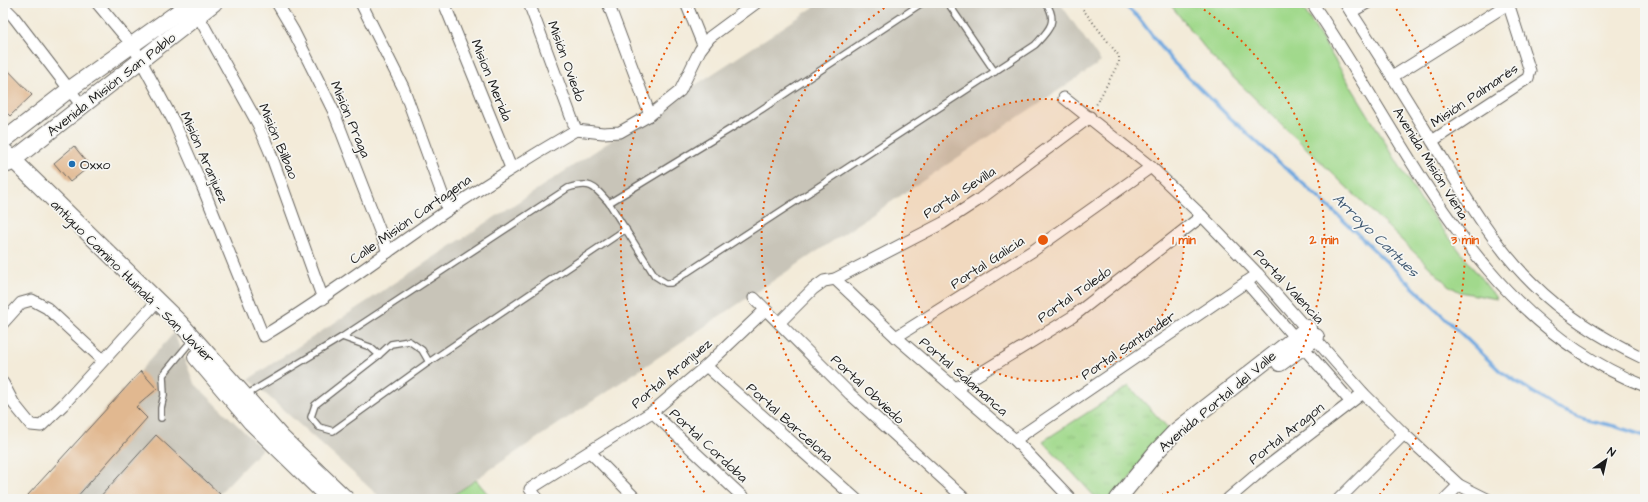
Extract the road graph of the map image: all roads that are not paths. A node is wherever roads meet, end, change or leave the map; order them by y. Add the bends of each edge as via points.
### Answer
1 (97, 3) edge
2 (214, 3) edge
3 (277, 3) edge
4 (361, 3) edge
5 (444, 3) edge
6 (529, 3) edge
7 (608, 3) edge
8 (686, 3) edge
9 (756, 3) edge
10 (922, 3) edge
11 (948, 3) edge
12 (1046, 3) edge
13 (1312, 3) edge
14 (1367, 3) edge
15 (1508, 4) edge
16 (3, 6) edge
17 (192, 6) edge
18 (1348, 8) edge
19 (703, 45) junction
20 (133, 46) junction
21 (141, 60) junction
22 (995, 72) junction
23 (1392, 77) junction
24 (70, 89) junction
25 (1064, 98) dead end
26 (82, 106) junction
27 (650, 115) junction
28 (1090, 117) junction
29 (576, 130) junction
30 (1432, 141) junction
31 (3, 142) edge
32 (7, 158) edge
33 (1151, 167) junction
34 (512, 168) junction
35 (609, 203) junction
36 (448, 210) junction
37 (1202, 216) junction
38 (626, 229) junction
39 (388, 252) junction
40 (1258, 274) junction
41 (835, 279) junction
42 (1246, 282) junction
43 (754, 298) dead end
44 (323, 299) junction
45 (151, 308) junction
46 (765, 310) junction
47 (3, 323) edge
48 (779, 323) junction
49 (263, 336) joint
50 (342, 337) junction
51 (896, 337) junction
52 (1306, 337) junction
53 (187, 346) junction
54 (379, 355) junction
55 (1645, 359) edge
56 (103, 360) junction
57 (429, 362) junction
58 (706, 366) junction
59 (3, 383) edge
60 (1645, 386) edge
61 (956, 388) junction
62 (1364, 393) junction
63 (239, 400) junction
64 (1350, 401) junction
65 (652, 412) junction
66 (161, 418) dead end
67 (1404, 434) junction
68 (1015, 440) junction
69 (590, 452) junction
70 (1459, 485) junction
71 (331, 499) edge
72 (346, 499) edge
73 (538, 499) edge
74 (636, 499) edge
75 (745, 499) edge
76 (856, 499) edge
77 (965, 499) edge
78 (1071, 499) edge
79 (1118, 499) edge
80 (1130, 499) edge
81 (1228, 499) edge
82 (1339, 499) edge
83 (1445, 499) edge
84 (1487, 499) edge

1 - 20 street, Misión Aranjuez
2 - 17 street, Avenida Misión San Pablo
3 - 39 street, Misión Praga via 333,110
4 - 36 street via 403,87
5 - 34 street, Mision Merida
6 - 29 street, Misión Oviedo
7 - 27 street
8 - 19 street
9 - 19 street
10 - 35 lane via 750,117
11 - 22 lane
12 - 22 lane via 1052,11 1052,23 1048,31 1035,45
13 - 60 street, Avenida Misión Viena via 1451,224 1480,260 1519,304 1562,340 1616,374
14 - 18 street
15 - 23 street
15 - 30 street, Misión Palmarés via 1530,71 1528,78
16 - 24 street
17 - 20 street, Avenida Misión San Pablo
17 - 21 street, Avenida Misión San Pablo
17 - 44 street, Misión Bilbao via 258,124
18 - 23 street, Avenida Misión Viena
19 - 27 street via 680,91
20 - 21 street, Misión Aranjuez
20 - 24 street, Avenida Misión San Pablo
21 - 26 street, Avenida Misión San Pablo
21 - 49 street, Misión Aranjuez via 175,124
22 - 38 lane via 671,283 666,283 655,276
23 - 30 street, Avenida Misión Viena
24 - 26 street
24 - 31 street, Avenida Misión San Pablo
25 - 28 street, Portal Valencia
26 - 32 street, Avenida Misión San Pablo
27 - 29 street via 620,132
28 - 33 street, Portal Valencia
28 - 41 street, Portal Sevilla via 962,211 903,245
29 - 34 street, Calle Misión Cartagena
30 - 55 street, Avenida Misión Viena via 1467,201 1497,244 1533,284 1574,318
32 - 45 street
32 - 63 street, antiguo Camino Huinalá - San Javier via 180,323
33 - 37 street, Portal Valencia
33 - 51 street, Portal Galicia via 1034,250
34 - 36 street, Calle Misión Cartagena
35 - 38 lane
35 - 50 lane via 596,188 588,185 581,184 568,188
36 - 39 street, Calle Misión Cartagena
37 - 40 street, Portal Valencia
37 - 61 street, Portal Toledo via 1072,317
38 - 57 lane
39 - 44 street, Calle Misión Cartagena
40 - 42 street, Portal Santander
40 - 52 street, Portal Valencia
41 - 48 street, Portal Sevilla via 824,281 813,289
41 - 51 street, Portal Salamanca
42 - 52 street
42 - 68 street, Portal Santander
43 - 46 street, Portal Obviedo
44 - 49 street, Calle Misión Cartagena
45 - 53 street
45 - 56 street
46 - 48 street, Portal Obviedo
46 - 58 street, Portal Aranjuez
47 - 56 street via 22,303 32,300 47,308
48 - 77 street, Portal Obviedo via 850,394
50 - 54 lane via 370,347
50 - 63 lane
51 - 61 street, Portal Salamanca
52 - 62 street, Portal Valencia
52 - 64 street
52 - 79 street, Avenida Portal del Valle via 1176,432 1156,451
52 - 80 street, Avenida Portal del Valle via 1184,439 1151,472
53 - 63 street
53 - 66 lane via 163,375
54 - 57 lane via 391,344 409,341 422,350
54 - 57 lane via 315,405 311,417 319,427 333,431
56 - 59 street via 41,426 31,426 14,404
58 - 65 street, Portal Aranjuez
58 - 76 street, Portal Barcelona
61 - 68 street, Portal Salamanca
62 - 64 street, Portal Aragon
62 - 67 street, Portal Valencia
63 - 71 street via 302,473
63 - 72 street, antiguo Camino Huinalá - San Javier
64 - 81 street, Portal Aragon
65 - 69 street, Portal Aranjuez
65 - 75 street, Portal Cordoba
67 - 70 street, Portal Valencia
67 - 82 street
68 - 78 street, Portal Salamanca
69 - 73 street, Portal Aranjuez via 530,490
69 - 74 street
70 - 83 street
70 - 84 street, Portal Valencia

